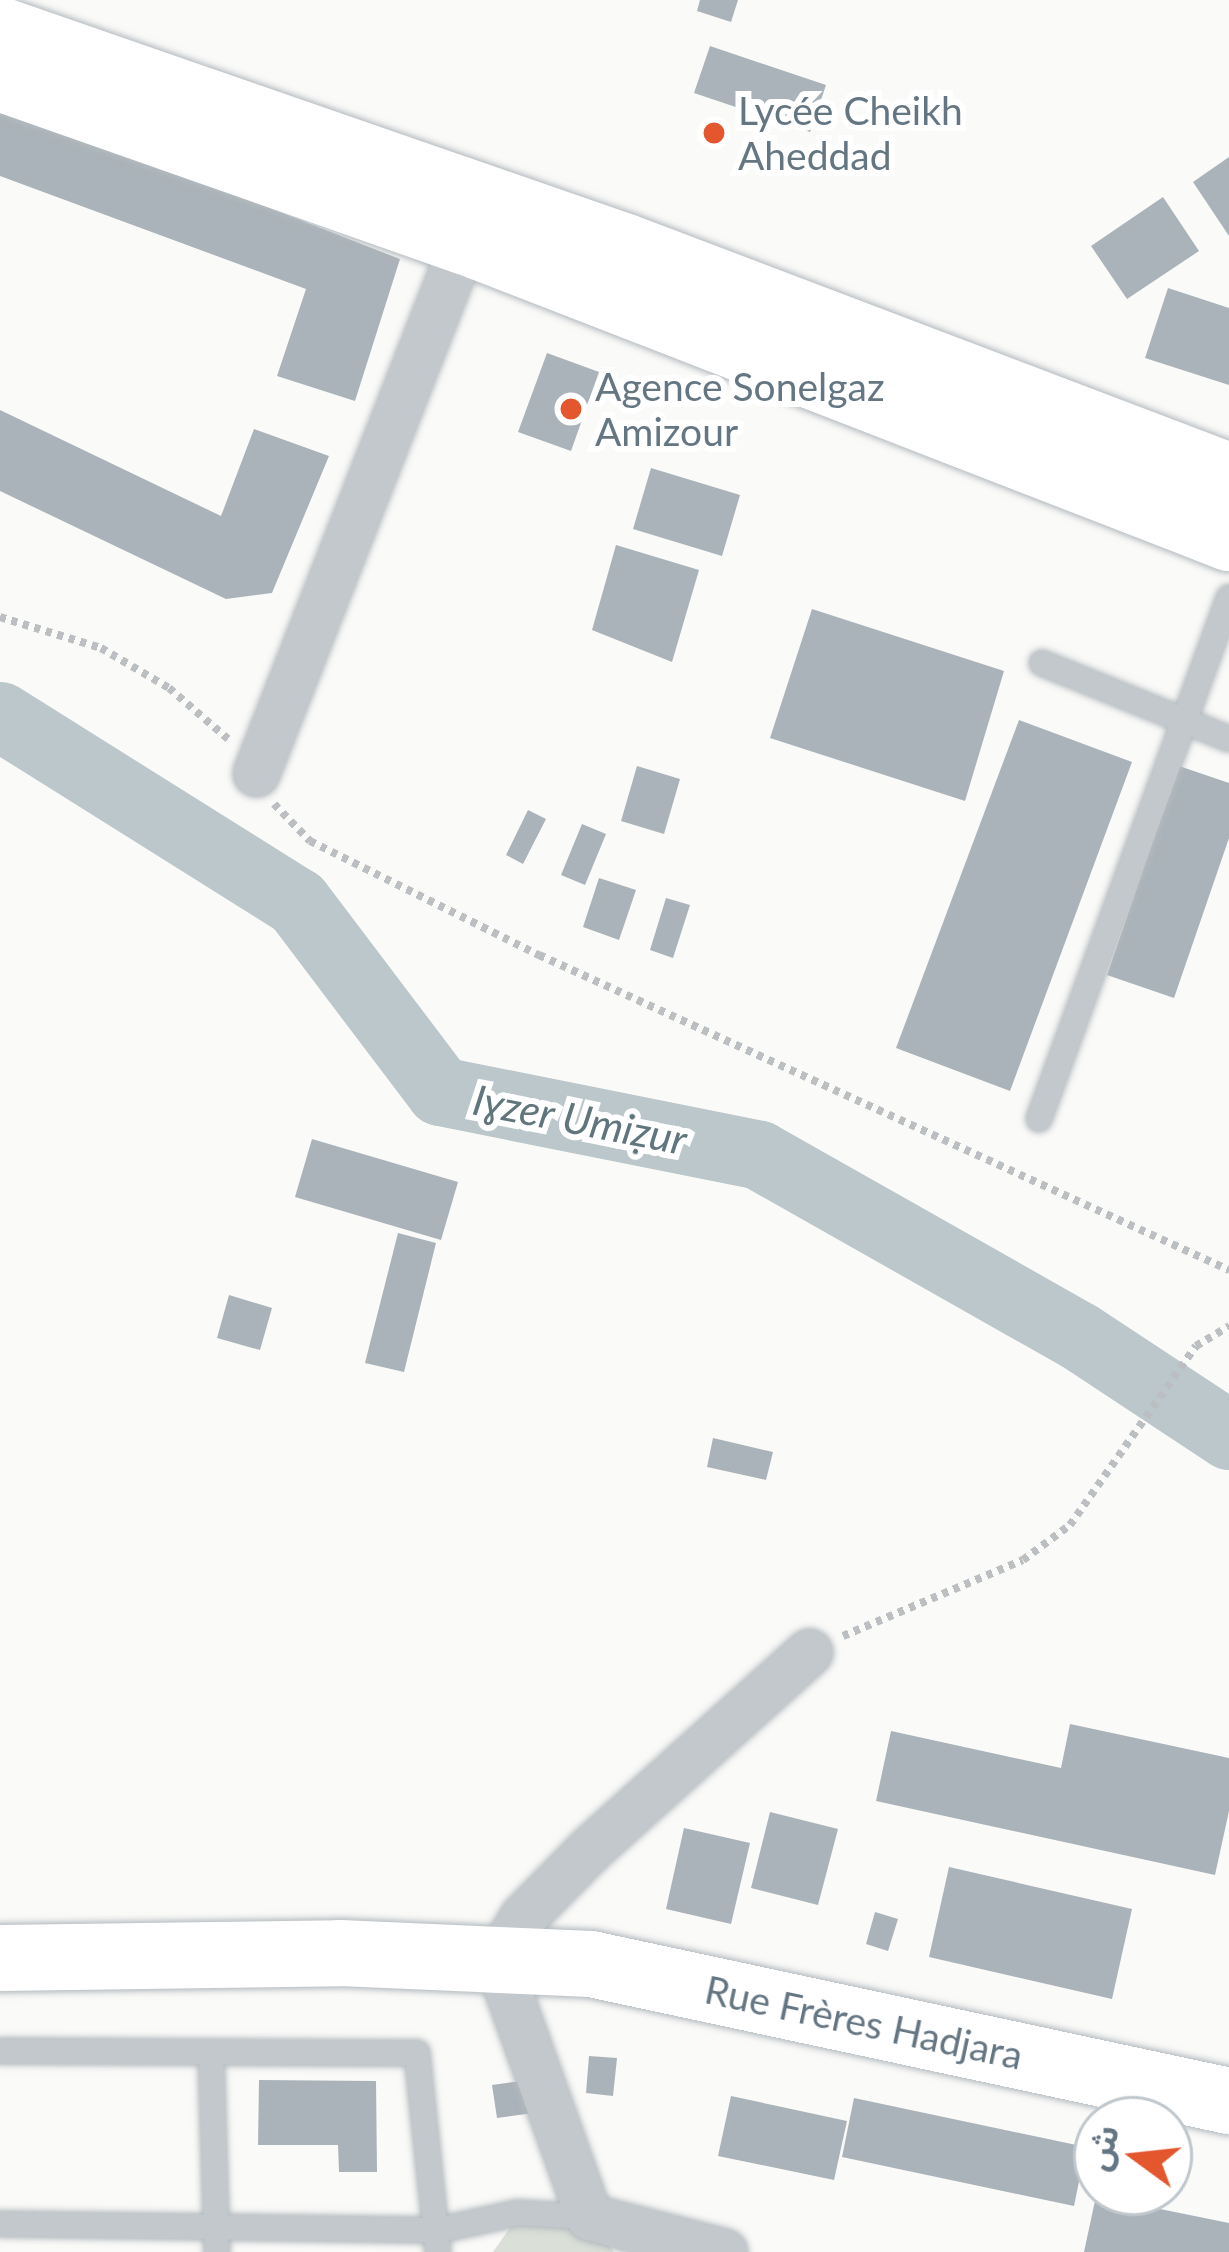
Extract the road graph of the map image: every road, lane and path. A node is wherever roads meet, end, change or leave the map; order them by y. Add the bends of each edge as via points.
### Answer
1 (0, 30) edge
2 (0, 78) edge
3 (464, 242) junction
4 (838, 359) junction
5 (1229, 476) edge
6 (1229, 538) edge
7 (1229, 598) edge
8 (0, 617) edge
9 (1042, 663) dead end
10 (1182, 719) junction
11 (1229, 739) edge
12 (256, 773) junction
13 (1040, 1119) dead end
14 (1229, 1270) edge
15 (1229, 1326) edge
16 (809, 1652) joint
17 (0, 1958) edge
18 (497, 1960) junction
19 (0, 2051) edge
20 (211, 2052) junction
21 (1229, 2102) edge
22 (0, 2224) edge
23 (602, 2235) edge
24 (216, 2240) edge
25 (439, 2241) edge
26 (724, 2252) edge

1 - 4 main road via 626,247
2 - 3 main road
3 - 4 main road
3 - 12 street
4 - 5 main road
4 - 6 main road
7 - 10 lane
8 - 12 path via 101,648 169,688
9 - 10 lane
10 - 11 lane
10 - 13 lane
12 - 14 path via 262,791 310,841 788,1075
15 - 16 path via 1196,1346 1070,1525 1023,1559
16 - 18 street via 589,1850 523,1917
17 - 18 main road, Rue Frères Hadjara via 340,1953
18 - 21 main road, Rue Frères Hadjara via 591,1964
18 - 23 street
19 - 20 lane
20 - 24 lane
20 - 25 lane via 417,2054
22 - 24 lane
23 - 25 lane via 517,2212
23 - 26 street
24 - 25 lane

